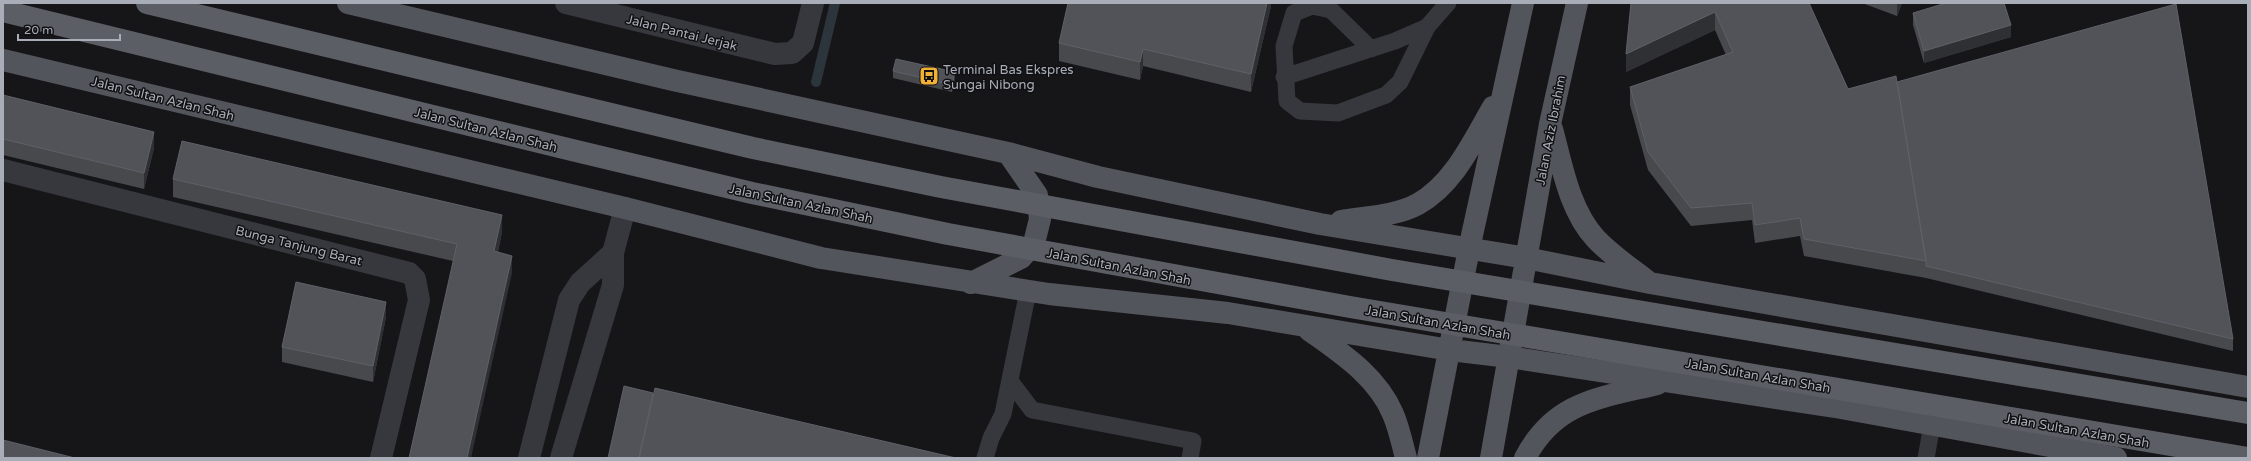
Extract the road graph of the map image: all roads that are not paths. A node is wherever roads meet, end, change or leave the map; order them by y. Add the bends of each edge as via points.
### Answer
1 (148, 3) edge
2 (348, 3) edge
3 (566, 3) edge
4 (813, 3) edge
5 (1448, 3) edge
6 (1523, 3) edge
7 (1576, 3) edge
8 (3, 10) edge
9 (1428, 27) junction
10 (1371, 49) junction
11 (3, 60) edge
12 (1284, 77) junction
13 (1502, 93) junction
14 (1550, 124) junction
15 (1008, 153) junction
16 (3, 170) edge
17 (625, 208) junction
18 (1320, 224) junction
19 (1469, 249) junction
20 (613, 253) junction
21 (1526, 258) junction
22 (971, 283) junction
23 (1650, 283) junction
24 (1028, 291) junction
25 (1305, 327) junction
26 (1450, 350) junction
27 (1509, 357) junction
28 (1010, 380) junction
29 (1668, 381) junction
30 (2248, 387) edge
31 (2248, 413) edge
32 (1932, 424) junction
33 (381, 458) edge
34 (529, 458) edge
35 (561, 458) edge
36 (985, 458) edge
37 (1190, 458) edge
38 (1406, 458) edge
39 (1428, 458) edge
40 (1491, 458) edge
41 (1525, 458) edge
42 (1926, 458) edge
43 (2116, 458) edge
44 (2248, 458) edge

1 - 31 highway, bridge via 752,148 942,187 1392,270
2 - 15 main road via 687,84
3 - 4 street, Jalan Pantai Jerjak via 774,54 792,53 803,43
5 - 9 lane
6 - 13 main road
7 - 14 main road, Jalan Aziz Ibrahim
8 - 44 highway, Jalan Sultan Azlan Shah, bridge via 579,152 948,234 1350,307
9 - 10 lane
9 - 12 lane via 1400,82 1386,95 1338,113 1300,112 1287,101
10 - 12 lane
10 - 12 lane via 1331,10 1312,6 1294,13 1284,46
11 - 17 main road, Jalan Sultan Azlan Shah
13 - 18 main road via 1452,174 1438,190 1418,204 1385,214
13 - 19 main road
14 - 21 main road, Jalan Aziz Ibrahim
14 - 23 main road via 1578,212 1595,238
15 - 18 main road via 1098,177
15 - 22 main road via 1037,195 1040,219 1034,243 1021,258
16 - 33 street, Bunga Tanjung Barat via 409,273 415,279 420,300
17 - 20 street
17 - 22 main road, Jalan Sultan Azlan Shah via 822,258
18 - 19 main road
19 - 21 main road
19 - 26 main road
20 - 34 street via 580,283 569,300
20 - 35 street via 613,285
21 - 23 main road
21 - 27 main road, Jalan Aziz Ibrahim
22 - 24 main road, Jalan Sultan Azlan Shah
23 - 30 main road
24 - 25 main road, Jalan Sultan Azlan Shah via 1228,312
24 - 28 lane
25 - 26 main road, Jalan Sultan Azlan Shah
25 - 38 main road via 1354,364 1377,387 1393,413
26 - 27 main road, Jalan Sultan Azlan Shah
26 - 39 main road
27 - 29 main road, Jalan Sultan Azlan Shah
27 - 40 main road, Jalan Aziz Ibrahim
28 - 36 lane via 1003,414 991,438
28 - 37 lane via 1032,410 1193,441
29 - 32 main road, Jalan Sultan Azlan Shah
29 - 41 main road via 1587,402 1562,413 1545,426
32 - 42 lane
32 - 43 main road, Jalan Sultan Azlan Shah

